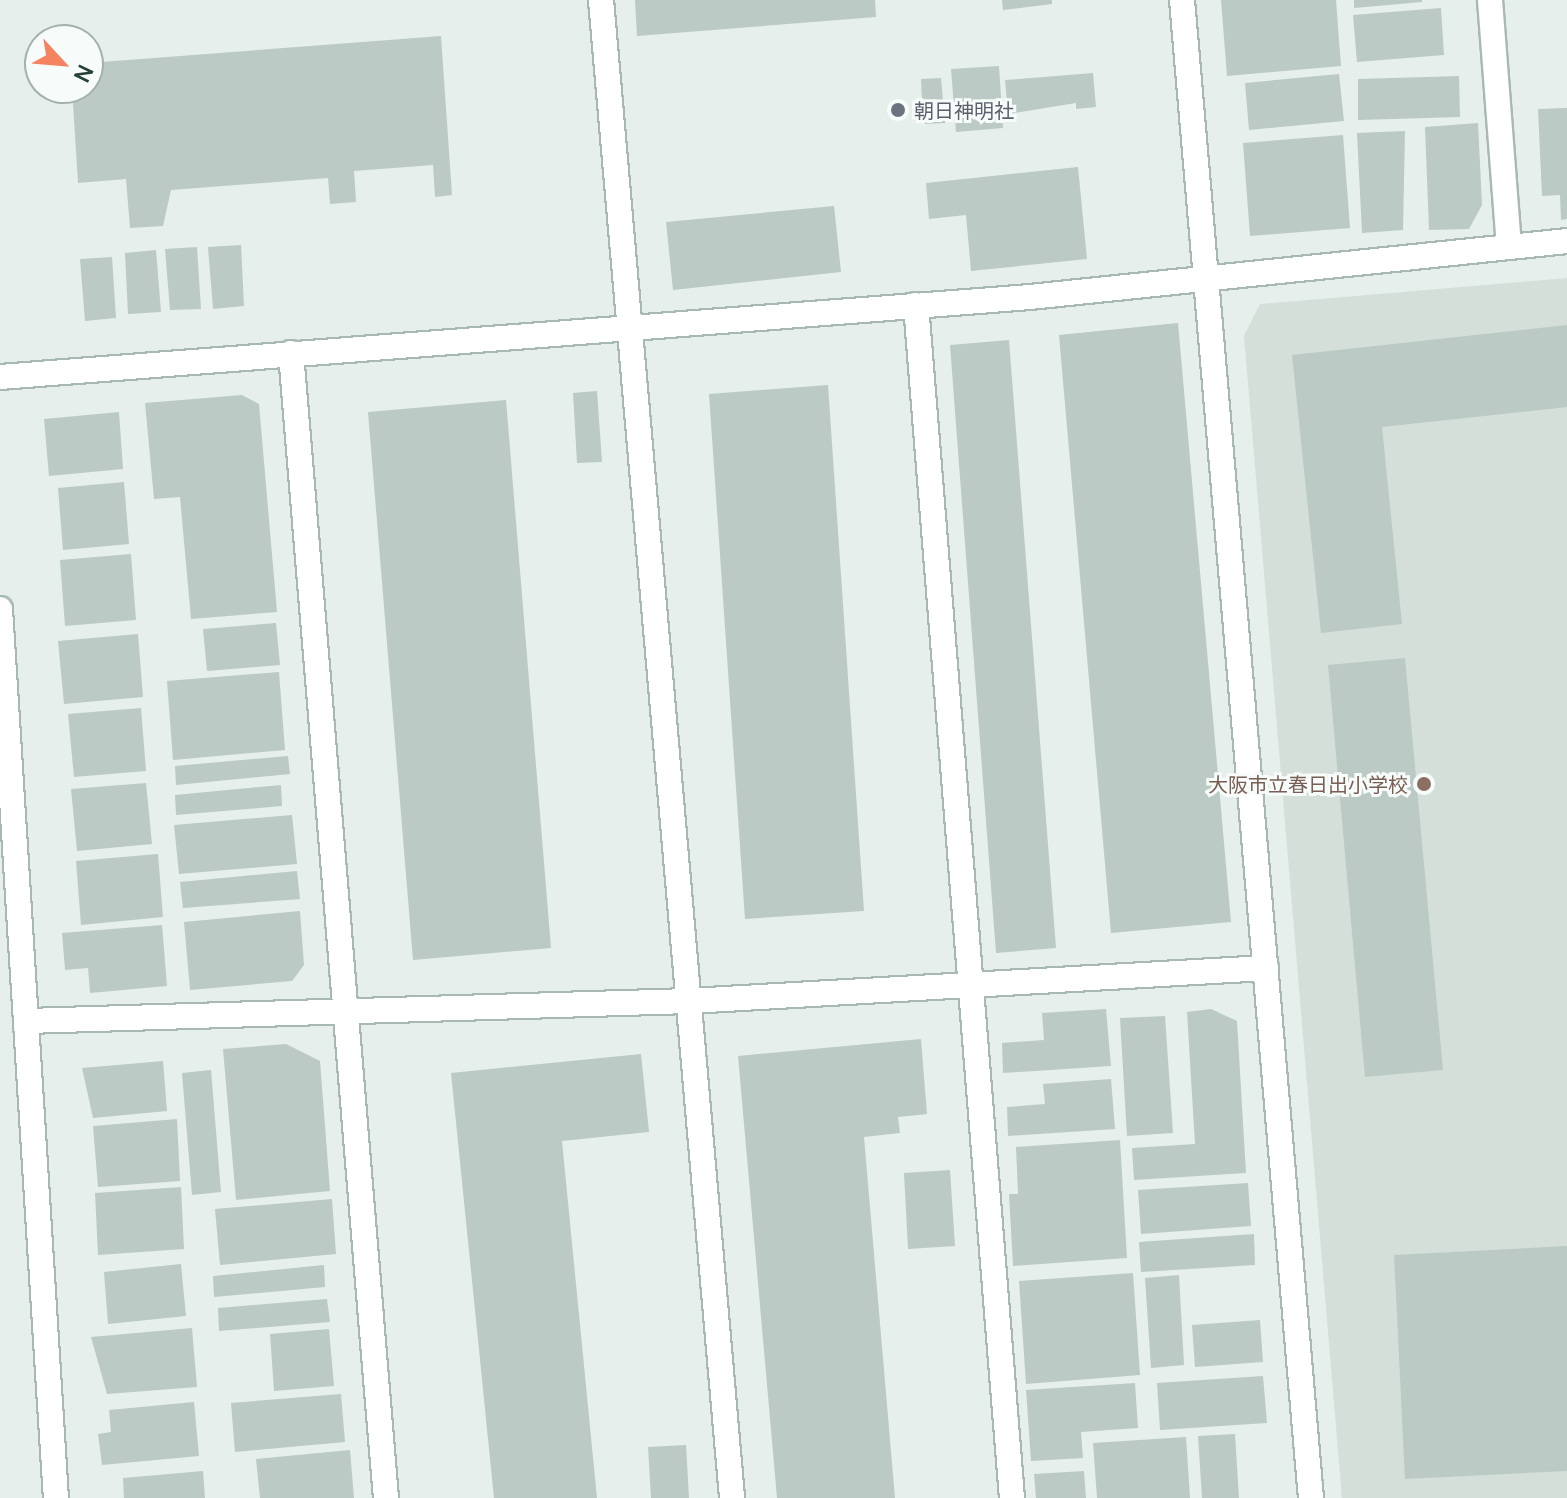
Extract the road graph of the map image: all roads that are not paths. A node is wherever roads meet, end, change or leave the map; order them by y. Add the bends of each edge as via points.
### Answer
1 (601, 0) edge
2 (1182, 0) edge
3 (1490, 0) edge
4 (1567, 241) edge
5 (1509, 245) junction
6 (1210, 278) junction
7 (916, 305) junction
8 (631, 328) junction
9 (291, 353) junction
10 (0, 377) edge
11 (0, 609) edge
12 (1266, 968) junction
13 (967, 982) junction
14 (690, 1001) junction
15 (349, 1013) junction
16 (27, 1021) junction
17 (56, 1498) edge
18 (386, 1498) edge
19 (732, 1498) edge
20 (1012, 1498) edge
21 (1311, 1498) edge

1 - 8 street
2 - 6 street
3 - 5 street
4 - 5 street
5 - 6 street
6 - 7 street
6 - 12 street
7 - 8 street
7 - 13 street
8 - 9 street
8 - 14 street
9 - 10 street
9 - 15 street
11 - 16 street
12 - 13 street
12 - 21 street
13 - 14 street
13 - 20 street
14 - 15 street
14 - 19 street
15 - 16 street
15 - 18 street
16 - 17 street

